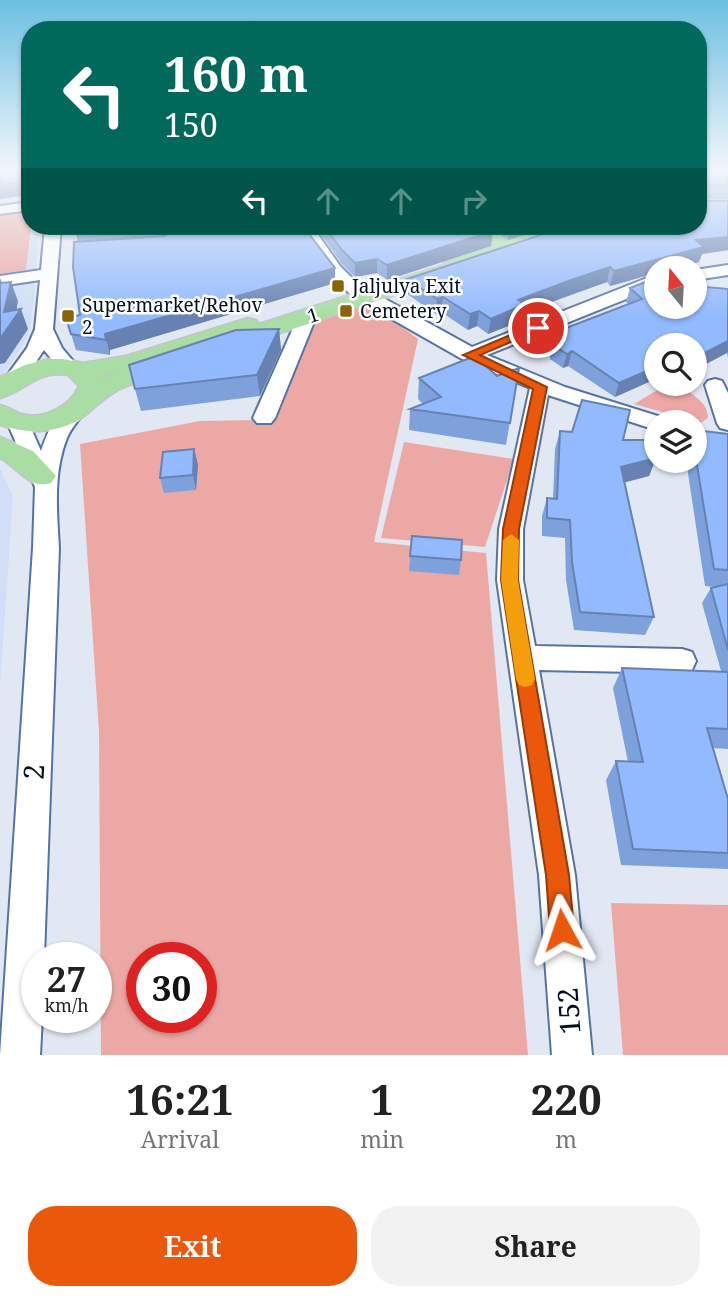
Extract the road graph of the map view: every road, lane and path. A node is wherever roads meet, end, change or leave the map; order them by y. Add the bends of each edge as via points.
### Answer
1 (55, 235) edge
2 (311, 235) edge
3 (505, 235) edge
4 (536, 235) edge
5 (728, 270) edge
6 (707, 273) edge
7 (49, 274) junction
8 (0, 281) edge
9 (644, 286) edge
10 (361, 293) junction
11 (306, 317) junction
12 (44, 329) junction
13 (469, 355) junction
14 (74, 370) junction
15 (715, 385) dead end
16 (540, 387) junction
17 (82, 404) junction
18 (5, 407) edge
19 (264, 418) dead end
20 (644, 420) edge
21 (724, 434) edge
22 (43, 482) junction
23 (522, 658) junction
24 (682, 661) dead end
25 (20, 1055) edge
26 (572, 1055) edge

1 - 7 street via 58,251
2 - 10 street via 338,273
3 - 10 main road, 1 via 490,237
4 - 10 main road, 1
5 - 6 street
7 - 8 street
7 - 12 street
9 - 13 street
10 - 11 main road, 1
10 - 13 street
10 - 14 main road, 1 via 130,363
11 - 17 main road, 1 via 127,377
11 - 19 street
12 - 14 street via 53,350
12 - 18 street
13 - 16 street
14 - 17 main road via 92,386
14 - 18 main road, 1 via 49,367
15 - 21 street
16 - 20 street
16 - 23 street, 152 via 511,529 510,580
17 - 18 main road, 1 via 42,422
17 - 22 street, 2 via 60,430
18 - 22 main road via 23,458
22 - 25 street, 2 via 46,548
23 - 24 street
23 - 26 street, 152 via 557,875

